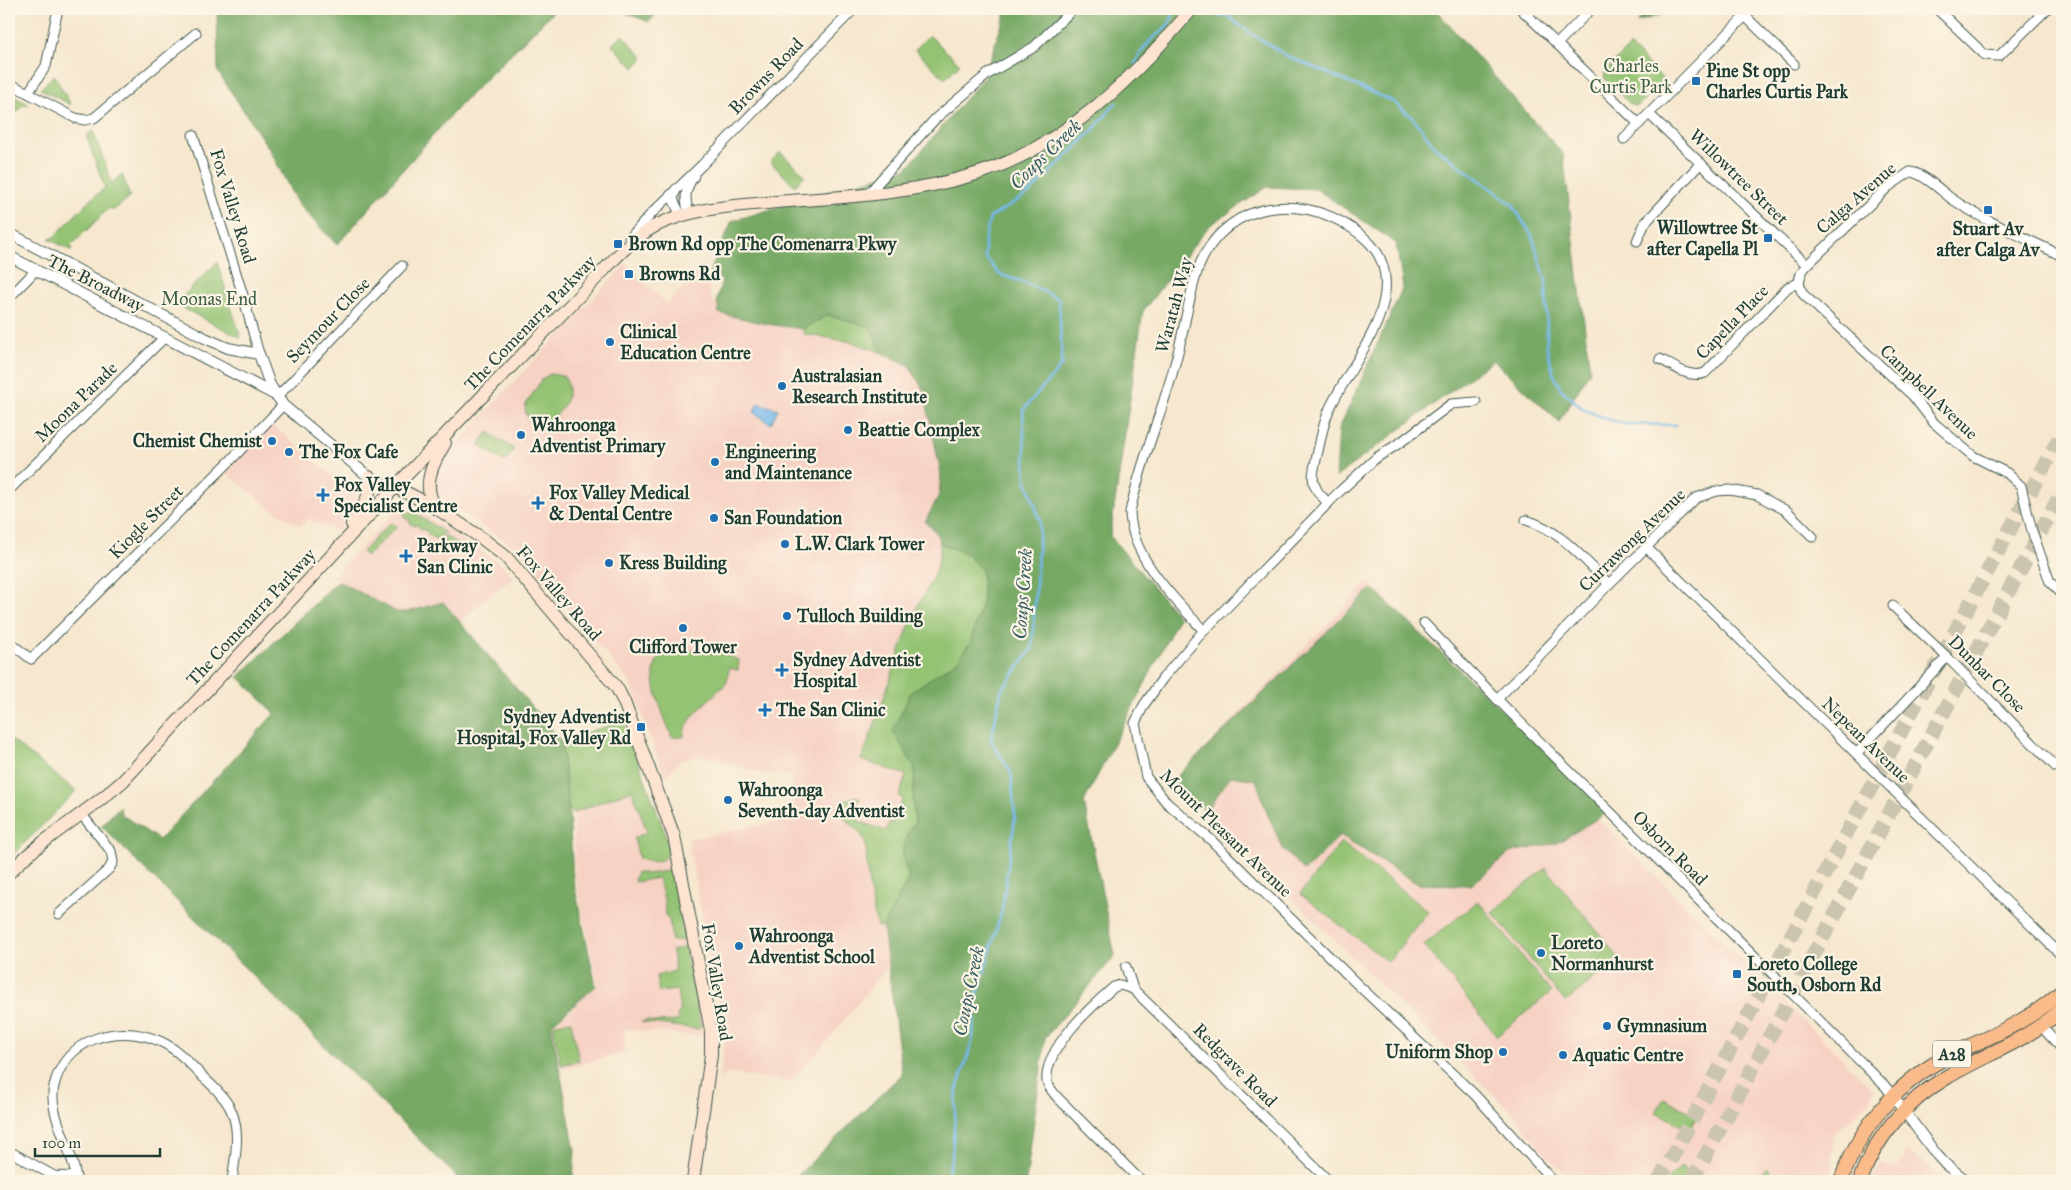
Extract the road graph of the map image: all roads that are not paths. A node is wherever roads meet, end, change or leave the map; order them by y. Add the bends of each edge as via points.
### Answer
1 (58, 9) edge
2 (854, 9) edge
3 (1192, 9) edge
4 (1521, 9) edge
5 (1591, 9) edge
6 (1752, 9) edge
7 (1937, 9) edge
8 (2047, 9) edge
9 (1069, 13) dead end
10 (1745, 16) junction
11 (196, 33) dead end
12 (1556, 44) junction
13 (1794, 64) dead end
14 (9, 83) edge
15 (28, 92) junction
16 (1649, 114) junction
17 (1639, 124) junction
18 (193, 135) dead end
19 (1624, 139) dead end
20 (1701, 163) junction
21 (702, 166) junction
22 (676, 188) junction
23 (868, 194) junction
24 (685, 215) junction
25 (9, 233) edge
26 (1638, 241) dead end
27 (9, 256) edge
28 (2062, 256) edge
29 (613, 261) junction
30 (1807, 265) junction
31 (402, 266) dead end
32 (36, 270) junction
33 (1799, 284) junction
34 (9, 298) edge
35 (165, 337) junction
36 (259, 354) junction
37 (1660, 360) dead end
38 (278, 399) junction
39 (1476, 402) dead end
40 (457, 424) junction
41 (369, 477) junction
42 (396, 487) junction
43 (9, 490) edge
44 (1328, 503) junction
45 (438, 510) junction
46 (1526, 520) dead end
47 (1813, 537) dead end
48 (1647, 548) junction
49 (330, 556) junction
50 (1609, 584) junction
51 (2062, 594) edge
52 (1893, 606) dead end
53 (1424, 623) dead end
54 (1204, 631) junction
55 (9, 642) edge
56 (1947, 657) junction
57 (1497, 699) junction
58 (1856, 753) junction
59 (2056, 767) dead end
60 (82, 815) junction
61 (9, 873) edge
62 (59, 914) dead end
63 (2062, 956) edge
64 (1126, 967) dead end
65 (1133, 989) junction
66 (2062, 991) edge
67 (2062, 1009) edge
68 (2041, 1026) junction
69 (2062, 1049) edge
70 (1893, 1096) junction
71 (1904, 1111) junction
72 (9, 1151) edge
73 (76, 1179) edge
74 (232, 1181) edge
75 (693, 1181) edge
76 (1141, 1181) edge
77 (1330, 1181) edge
78 (1553, 1181) edge
79 (1841, 1181) edge
80 (1860, 1181) edge
81 (1967, 1181) edge

1 - 15 street via 46,66
2 - 21 street, Browns Road
3 - 23 main road, The Comenarra Parkway via 1135,72 1066,131 975,175
4 - 12 street
5 - 12 street
6 - 10 street
7 - 8 street via 1985,54 1999,56
9 - 23 street via 1034,47 988,74 935,119
10 - 13 street
10 - 16 street
11 - 15 street via 94,118 75,118
12 - 17 street
14 - 15 street
16 - 17 street
16 - 20 street, Willowtree Street
17 - 19 street
18 - 36 street, Fox Valley Road
20 - 26 street via 1645,223
20 - 30 street, Willowtree Street
21 - 22 street, Browns Road
21 - 24 street, Browns Road via 685,192
22 - 24 street via 673,200
22 - 29 street, Browns Road
23 - 24 main road, The Comenarra Parkway via 745,205
24 - 29 main road, The Comenarra Parkway via 656,226
25 - 36 street, The Broadway via 205,338 228,348
27 - 32 street, The Broadway
28 - 30 street, Calga Avenue via 1953,200 1918,173 1906,173
29 - 40 main road, The Comenarra Parkway
30 - 33 street via 1800,275
31 - 38 street, Seymour Close
32 - 34 street
32 - 35 street, The Broadway
33 - 37 street, Capella Place via 1788,287 1705,373 1690,375
33 - 51 street, Campbell Avenue via 1804,295 1914,396 1934,423 1973,456 2007,473 2021,486 2050,582
35 - 38 street, The Broadway
35 - 43 street, Moona Parade
36 - 38 street, Fox Valley Road
38 - 41 street, Fox Valley Road
38 - 55 street, Kiogle Street via 230,461 31,659
39 - 44 street, Mount Pleasant Avenue via 1451,404 1376,458
40 - 42 main road, The Comenarra Parkway
40 - 45 main road via 430,475 428,494
41 - 42 street, Fox Valley Road
41 - 49 main road via 370,488 364,506
42 - 45 main road, Fox Valley Road
42 - 49 main road, The Comenarra Parkway
44 - 54 street, Mount Pleasant Avenue
44 - 54 street, Waratah Way via 1316,489 1313,477 1323,431 1330,408 1368,341 1382,308 1386,281 1383,265 1372,244 1330,216 1300,207 1270,208 1237,220 1211,244 1200,262 1175,366 1130,512 1130,524 1149,567
45 - 75 main road, Fox Valley Road via 506,557 617,688 624,702 674,836 711,1031 711,1055
46 - 50 street via 1557,534
47 - 48 street, Currawong Avenue via 1778,504 1757,495 1730,490 1696,498
48 - 50 street, Currawong Avenue
48 - 58 street, Nepean Avenue
49 - 60 main road, The Comenarra Parkway via 123,781
50 - 57 street, Currawong Avenue
52 - 56 street, Dunbar Close
53 - 57 street, Osborn Road
54 - 78 street, Mount Pleasant Avenue via 1163,678 1135,723 1146,777 1167,803 1210,839 1475,1095
56 - 58 street
56 - 59 street, Dunbar Close
57 - 70 street, Osborn Road
58 - 63 street, Nepean Avenue
60 - 61 main road, The Comenarra Parkway via 38,844
60 - 62 street via 111,851 112,862 109,869
64 - 65 street, Redgrave Road
65 - 76 street via 1120,985 1114,987 1071,1030 1056,1050 1047,1080 1057,1097
65 - 77 street, Redgrave Road
66 - 70 highway, A28 via 2019,1024 1933,1065
67 - 68 highway, A28
68 - 69 street
68 - 71 highway, A28 via 1946,1077
70 - 71 street
70 - 79 highway, A28 via 1860,1140
71 - 80 highway, A28 via 1874,1149
71 - 81 street via 1941,1159
72 - 73 street via 54,1176
73 - 74 street via 54,1108 54,1088 60,1067 75,1050 98,1036 132,1033 158,1040 177,1051 231,1108 236,1127

